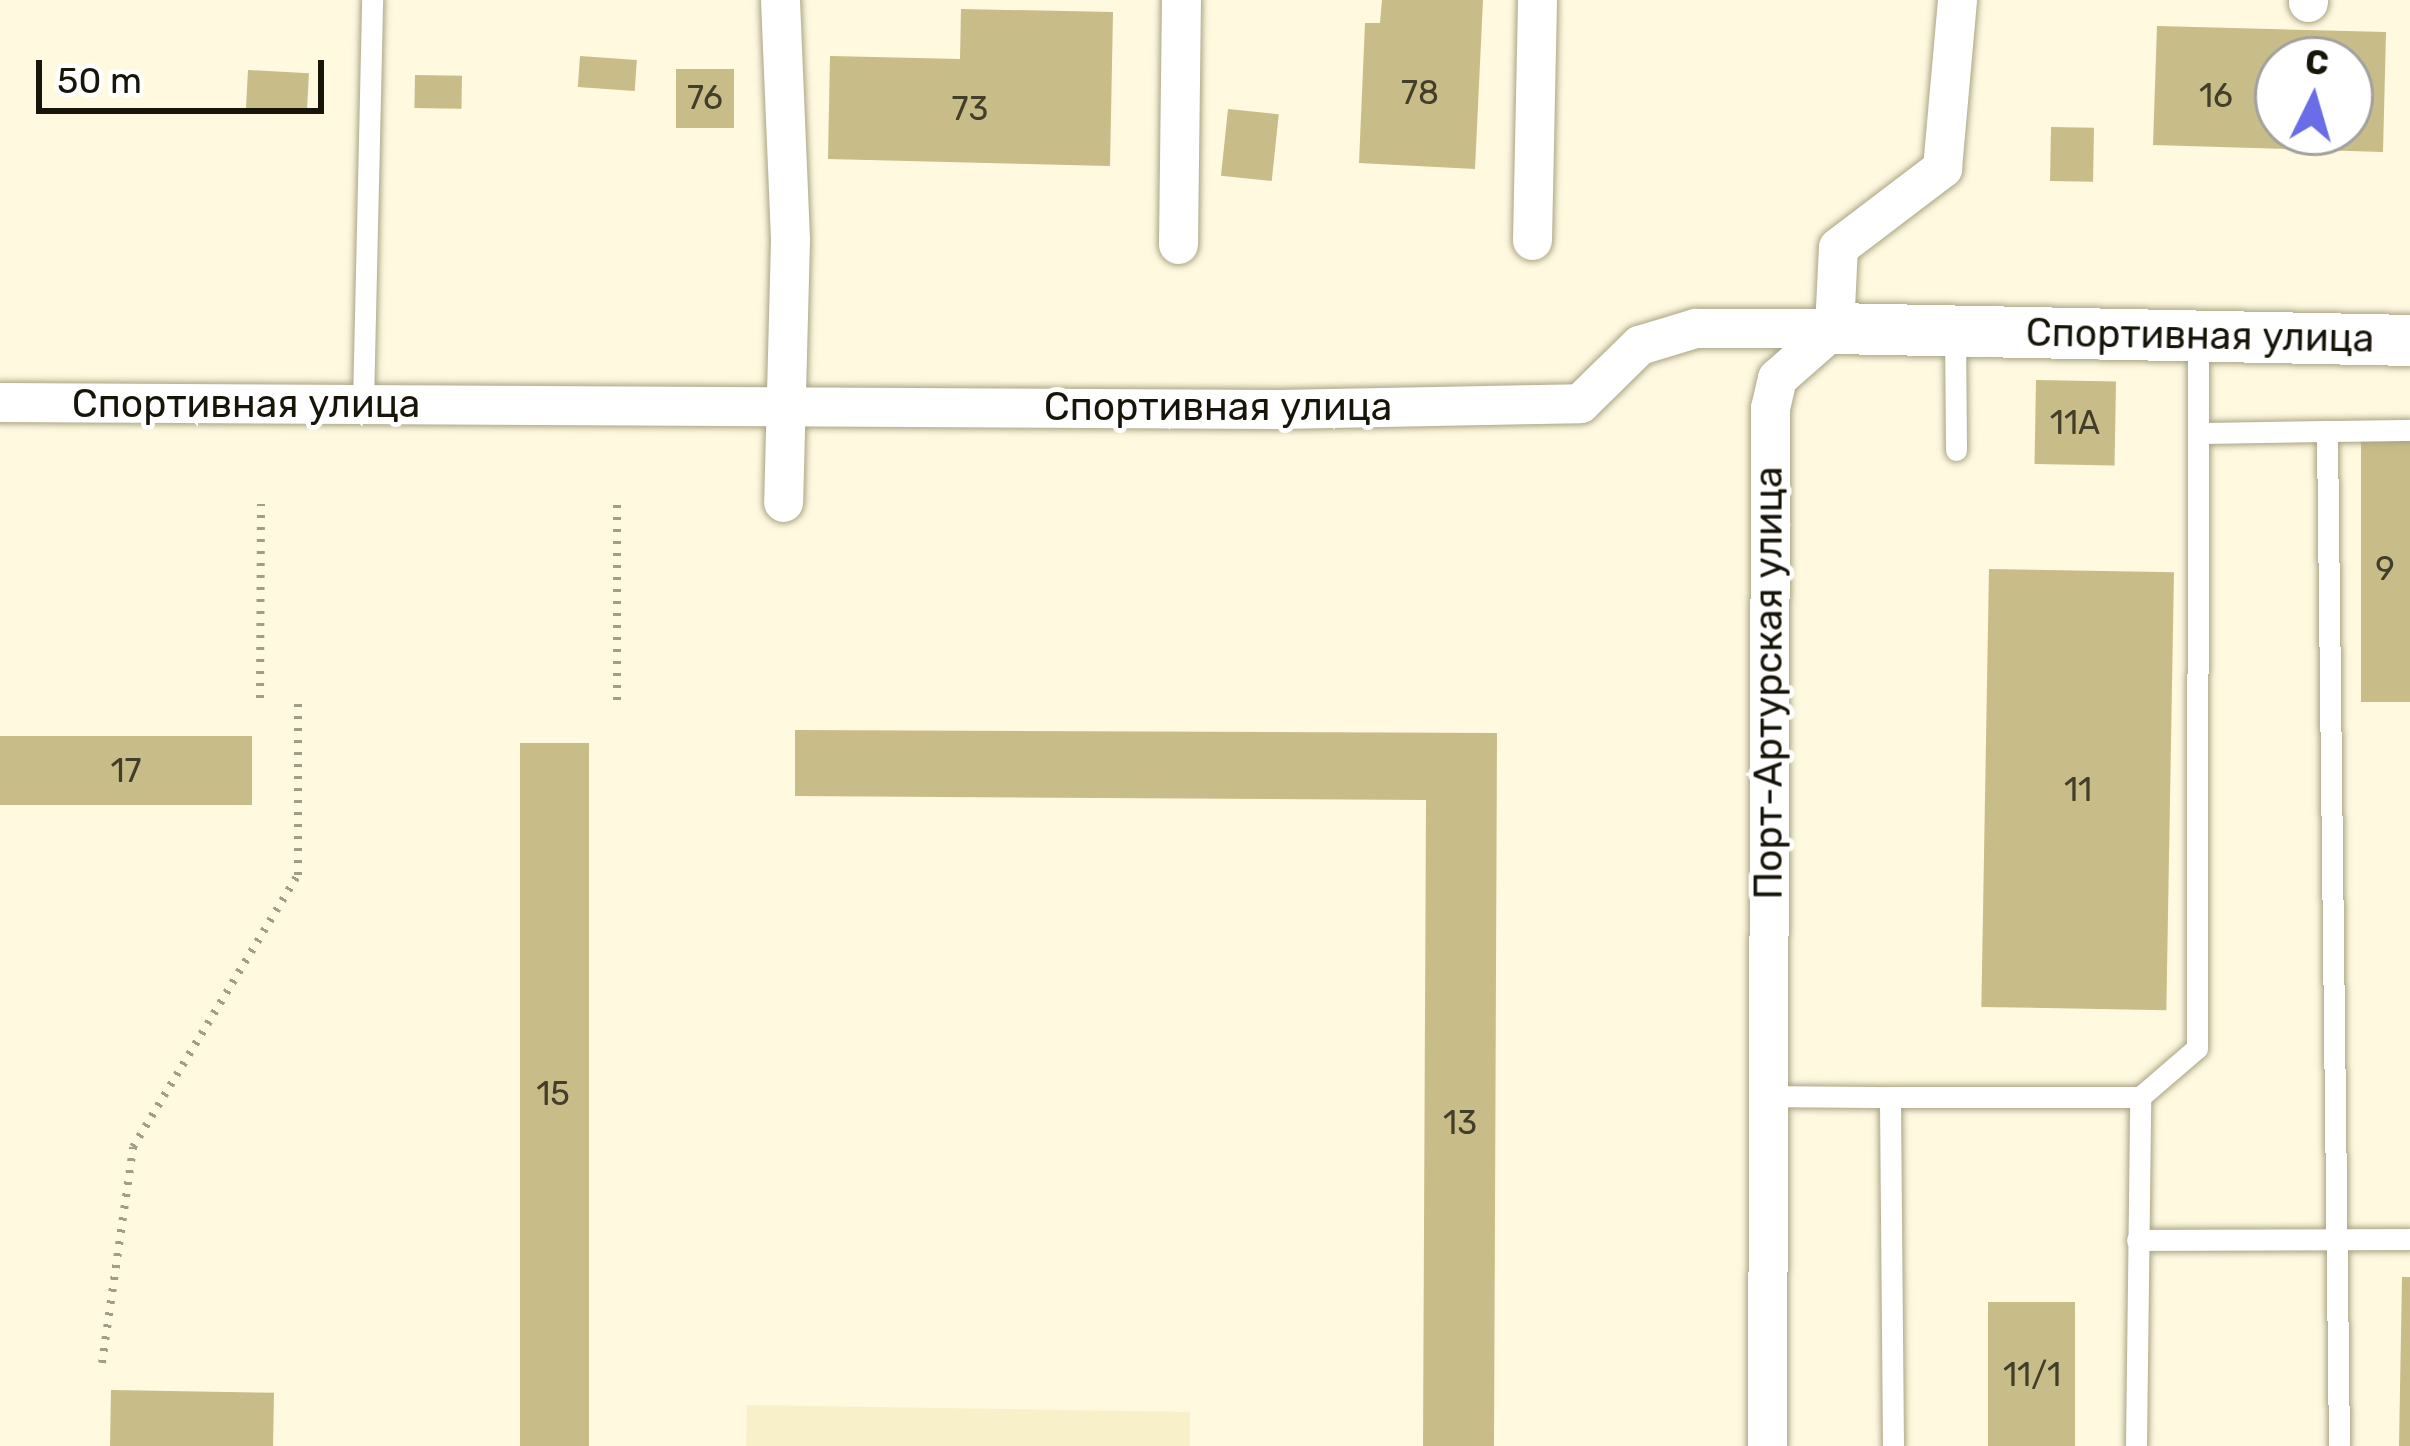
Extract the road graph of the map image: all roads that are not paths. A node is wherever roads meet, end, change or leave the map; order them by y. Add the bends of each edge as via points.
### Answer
1 (372, 0) edge
2 (781, 0) edge
3 (1181, 0) edge
4 (1538, 0) edge
5 (1958, 0) edge
6 (1532, 240) dead end
7 (1178, 244) dead end
8 (1834, 328) junction
9 (1955, 331) junction
10 (2198, 338) junction
11 (2410, 340) edge
12 (0, 402) edge
13 (363, 404) junction
14 (782, 406) junction
15 (2410, 430) edge
16 (2327, 431) junction
17 (2200, 433) junction
18 (1956, 450) dead end
19 (783, 502) dead end
20 (1768, 1096) junction
21 (1890, 1096) junction
22 (2140, 1096) junction
23 (2336, 1237) junction
24 (2410, 1239) edge
25 (2137, 1240) junction
26 (1766, 1446) edge
27 (1893, 1446) edge
28 (2136, 1446) edge
29 (2338, 1446) edge

1 - 13 lane
2 - 14 street via 790,240
3 - 7 street
4 - 6 street
5 - 8 street via 1942,169 1838,247
8 - 9 street, Спортивная улица
8 - 14 street, Спортивная улица via 1695,328 1639,344 1580,403
8 - 20 street, Порт-Артурская улица via 1777,378 1770,408
9 - 10 street, Спортивная улица
9 - 18 lane
10 - 11 street, Спортивная улица
10 - 17 lane
12 - 13 street, Спортивная улица
13 - 14 street, Спортивная улица
14 - 19 street
15 - 16 lane
16 - 17 lane
16 - 23 lane
17 - 22 lane via 2197,1048
20 - 21 lane
20 - 26 street, Порт-Артурская улица
21 - 22 lane
21 - 27 lane
22 - 25 lane
23 - 24 lane
23 - 25 lane
23 - 29 lane
25 - 28 lane

